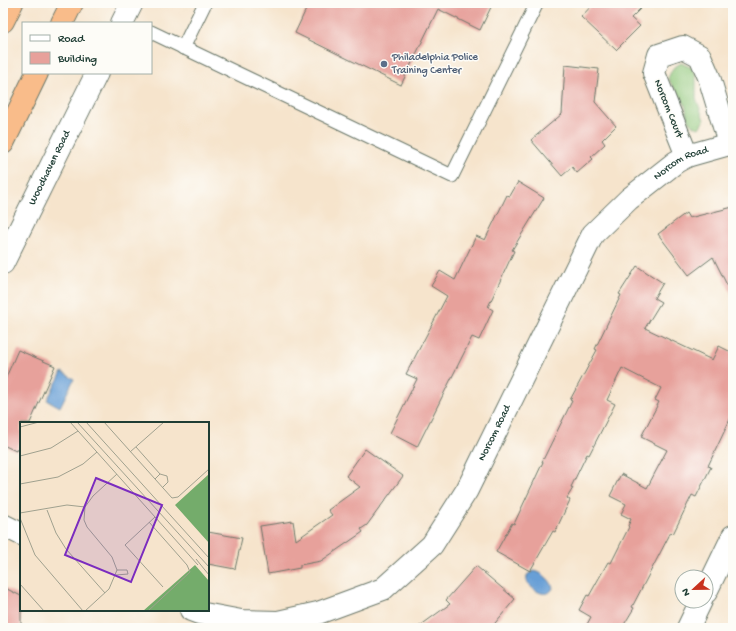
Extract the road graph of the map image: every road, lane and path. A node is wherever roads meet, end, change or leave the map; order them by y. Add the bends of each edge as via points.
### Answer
1 (12, 3) edge
2 (72, 3) edge
3 (206, 3) edge
4 (537, 3) edge
5 (3, 21) edge
6 (62, 22) edge
7 (152, 32) edge
8 (183, 48) junction
9 (37, 74) edge
10 (98, 74) edge
11 (3, 143) edge
12 (731, 143) edge
13 (687, 156) junction
14 (3, 263) edge
15 (3, 525) edge
16 (20, 534) edge
17 (733, 536) edge
18 (714, 575) edge
19 (697, 609) edge
20 (194, 611) edge
21 (278, 625) edge
22 (688, 628) edge

1 - 5 highway
2 - 6 highway
3 - 8 lane
4 - 8 lane via 452,176
7 - 8 lane
9 - 11 highway
10 - 14 street, Woodhaven Road
12 - 13 street, Norcom Road
12 - 13 street, Norcom Court via 700,56 683,47 659,55 654,73
13 - 21 street, Norcom Road via 629,199 593,234 467,490 432,545 383,589
15 - 16 street
17 - 18 street
19 - 22 street
20 - 21 street, Norcom Road via 241,621

